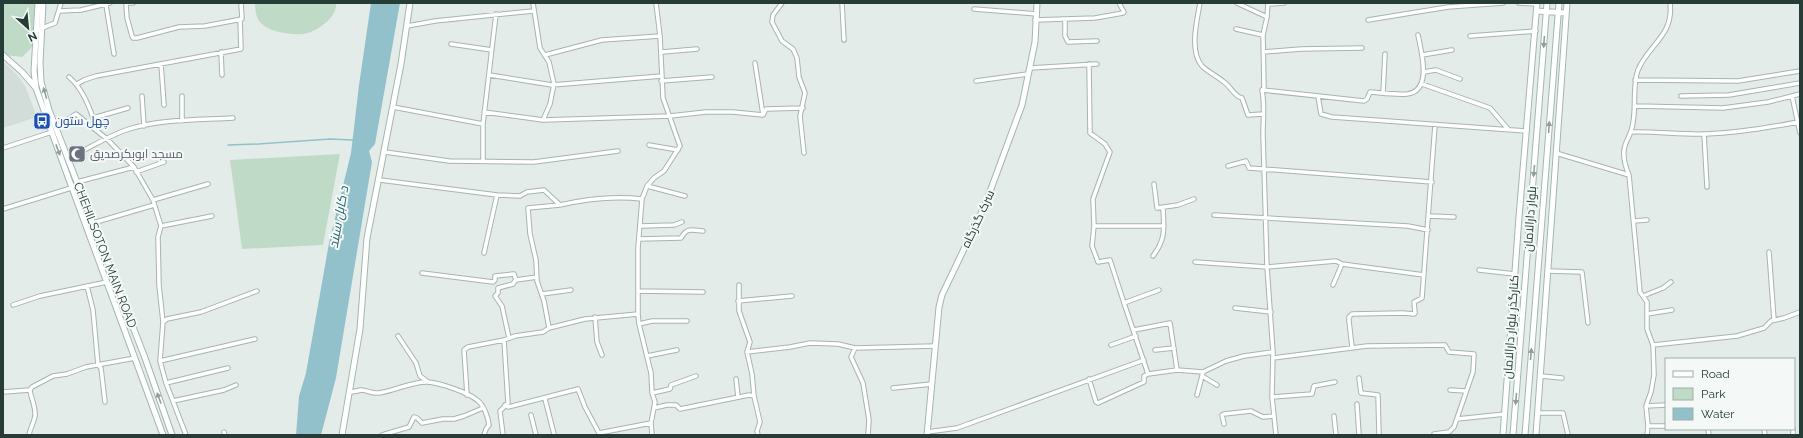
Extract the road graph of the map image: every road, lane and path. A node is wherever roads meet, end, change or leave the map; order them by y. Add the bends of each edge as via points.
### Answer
1 (38, 3) edge
2 (43, 3) edge
3 (61, 3) edge
4 (126, 3) edge
5 (133, 3) edge
6 (241, 3) edge
7 (410, 3) edge
8 (532, 3) edge
9 (656, 3) edge
10 (782, 3) edge
11 (842, 3) edge
12 (1037, 3) edge
13 (1119, 3) edge
14 (1200, 3) edge
15 (1237, 3) edge
16 (1284, 3) edge
17 (1503, 3) edge
18 (1519, 3) edge
19 (1537, 3) edge
20 (1547, 3) edge
21 (1559, 3) edge
22 (1567, 3) edge
23 (1670, 3) edge
24 (108, 4) edge
25 (1268, 4) edge
26 (974, 9) dead end
27 (59, 11) junction
28 (534, 11) junction
29 (1537, 12) junction
30 (1546, 12) junction
31 (1558, 13) junction
32 (1566, 13) junction
33 (496, 14) junction
34 (1036, 17) junction
35 (1267, 17) junction
36 (240, 20) junction
37 (1065, 20) junction
38 (1368, 20) dead end
39 (407, 26) junction
40 (39, 29) junction
41 (1236, 29) dead end
42 (1536, 31) junction
43 (1263, 34) junction
44 (1418, 35) dead end
45 (660, 36) junction
46 (1470, 36) dead end
47 (844, 40) dead end
48 (1097, 42) dead end
49 (451, 44) dead end
50 (1362, 48) dead end
51 (697, 49) dead end
52 (492, 50) junction
53 (1452, 50) dead end
54 (221, 52) junction
55 (662, 52) junction
56 (1263, 52) junction
57 (114, 54) dead end
58 (1385, 54) dead end
59 (3, 55) edge
60 (545, 55) junction
61 (1422, 55) junction
62 (755, 63) dead end
63 (161, 64) junction
64 (1089, 64) junction
65 (1097, 64) dead end
66 (1030, 68) junction
67 (34, 71) junction
68 (1800, 71) edge
69 (22, 72) junction
70 (1424, 72) junction
71 (1028, 74) junction
72 (222, 75) dead end
73 (489, 75) junction
74 (662, 76) junction
75 (69, 77) dead end
76 (712, 77) dead end
77 (1460, 79) dead end
78 (976, 80) dead end
79 (1635, 80) junction
80 (661, 81) junction
81 (1800, 83) edge
82 (77, 84) junction
83 (554, 84) junction
84 (1422, 84) junction
85 (36, 88) junction
86 (1262, 90) junction
87 (1382, 93) junction
88 (1800, 94) edge
89 (142, 96) dead end
90 (182, 96) dead end
91 (1318, 96) junction
92 (1681, 96) dead end
93 (1792, 96) junction
94 (164, 105) dead end
95 (1636, 106) junction
96 (128, 108) dead end
97 (393, 108) junction
98 (803, 108) junction
99 (484, 112) junction
100 (1263, 114) junction
101 (763, 115) junction
102 (670, 116) junction
103 (93, 118) junction
104 (233, 118) dead end
105 (543, 120) junction
106 (182, 121) junction
107 (1798, 122) junction
108 (483, 124) junction
109 (92, 125) junction
110 (1435, 125) junction
111 (144, 126) junction
112 (56, 127) junction
113 (1508, 129) junction
114 (1527, 131) junction
115 (52, 132) junction
116 (1631, 132) junction
117 (1800, 133) edge
118 (1704, 134) junction
119 (107, 139) junction
120 (649, 145) dead end
121 (3, 148) edge
122 (84, 150) dead end
123 (618, 150) dead end
124 (678, 150) junction
125 (385, 152) junction
126 (804, 153) dead end
127 (1556, 153) junction
128 (484, 160) junction
129 (164, 162) dead end
130 (1228, 166) dead end
131 (1265, 169) junction
132 (135, 170) junction
133 (1629, 175) junction
134 (380, 180) junction
135 (77, 182) junction
136 (1432, 182) junction
137 (208, 184) dead end
138 (1154, 184) dead end
139 (648, 186) junction
140 (1707, 187) dead end
141 (72, 188) junction
142 (497, 195) junction
143 (685, 196) dead end
144 (642, 199) junction
145 (1194, 199) dead end
146 (154, 203) junction
147 (560, 205) junction
148 (1164, 208) junction
149 (3, 209) edge
150 (1214, 215) dead end
151 (212, 216) dead end
152 (1429, 216) junction
153 (1454, 218) dead end
154 (1266, 219) junction
155 (1647, 220) dead end
156 (1634, 221) junction
157 (682, 222) dead end
158 (93, 223) junction
159 (161, 226) junction
160 (641, 226) junction
161 (1094, 226) junction
162 (1164, 226) junction
163 (1428, 230) junction
164 (703, 231) dead end
165 (639, 239) junction
166 (1769, 252) dead end
167 (484, 253) dead end
168 (1153, 256) dead end
169 (1195, 262) dead end
170 (1342, 264) junction
171 (1268, 267) junction
172 (1479, 270) dead end
173 (1548, 271) junction
174 (422, 272) dead end
175 (1515, 274) junction
176 (1424, 275) junction
177 (537, 277) junction
178 (516, 279) junction
179 (107, 282) junction
180 (1671, 282) dead end
181 (739, 285) dead end
182 (1333, 285) dead end
183 (87, 286) junction
184 (572, 290) dead end
185 (1159, 290) dead end
186 (257, 291) dead end
187 (638, 291) junction
188 (702, 292) dead end
189 (542, 294) junction
190 (792, 296) dead end
191 (1643, 296) junction
192 (738, 301) junction
193 (1124, 303) junction
194 (13, 305) dead end
195 (1235, 308) dead end
196 (1672, 310) dead end
197 (1271, 312) junction
198 (1800, 312) edge
199 (638, 314) junction
200 (1647, 314) junction
201 (595, 318) junction
202 (1774, 320) junction
203 (687, 321) dead end
204 (163, 322) junction
205 (1588, 323) dead end
206 (638, 324) junction
207 (549, 328) junction
208 (1134, 330) junction
209 (398, 336) dead end
210 (1136, 336) junction
211 (509, 338) junction
212 (255, 339) dead end
213 (504, 340) junction
214 (1111, 344) dead end
215 (1653, 345) junction
216 (935, 346) junction
217 (855, 348) junction
218 (1174, 348) junction
219 (1352, 348) junction
220 (677, 350) dead end
221 (1155, 350) dead end
222 (747, 352) junction
223 (1273, 352) junction
224 (602, 355) dead end
225 (647, 356) junction
226 (135, 358) junction
227 (1273, 358) junction
228 (1144, 360) junction
229 (160, 361) junction
230 (98, 365) junction
231 (228, 368) dead end
232 (1177, 370) junction
233 (1148, 374) junction
234 (1202, 374) junction
235 (696, 376) dead end
236 (1541, 376) junction
237 (1360, 378) dead end
238 (1562, 378) dead end
239 (736, 379) dead end
240 (1089, 379) junction
241 (428, 382) junction
242 (1335, 382) dead end
243 (166, 383) junction
244 (932, 384) junction
245 (236, 385) dead end
246 (1217, 385) dead end
247 (892, 388) dead end
248 (30, 390) junction
249 (1450, 390) dead end
250 (1466, 391) junction
251 (3, 392) edge
252 (348, 392) junction
253 (652, 393) junction
254 (467, 395) junction
255 (1197, 395) dead end
256 (754, 396) junction
257 (738, 397) junction
258 (1272, 397) junction
259 (545, 399) junction
260 (173, 401) junction
261 (105, 402) dead end
262 (1357, 404) dead end
263 (506, 405) junction
264 (1646, 406) junction
265 (1665, 406) edge
266 (482, 408) junction
267 (654, 408) junction
268 (1537, 413) junction
269 (1505, 414) junction
270 (531, 415) dead end
271 (1274, 416) junction
272 (1334, 416) dead end
273 (1457, 419) junction
274 (651, 423) junction
275 (1224, 424) dead end
276 (1648, 426) junction
277 (1665, 426) edge
278 (927, 433) edge
279 (554, 434) edge
280 (599, 434) edge
281 (1434, 434) dead end
282 (29, 435) edge
283 (163, 435) edge
284 (172, 435) edge
285 (186, 435) edge
286 (342, 435) edge
287 (382, 435) edge
288 (484, 435) edge
289 (503, 435) edge
290 (536, 435) edge
291 (652, 435) edge
292 (758, 435) edge
293 (868, 435) edge
294 (1276, 435) edge
295 (1336, 435) edge
296 (1359, 435) edge
297 (1379, 435) edge
298 (1503, 435) edge
299 (1513, 435) edge
300 (1525, 435) edge
301 (1536, 435) edge
302 (1568, 435) edge
303 (1647, 435) edge

1 - 40 street, CHEHILSOTON MAIN ROAD
2 - 40 street, CHEHILSOTON MAIN ROAD
3 - 27 street
4 - 5 street
4 - 36 street via 127,18 134,38 179,27
6 - 36 street
7 - 39 street
8 - 28 street
9 - 45 street
10 - 98 street via 773,15 772,22 782,41 793,49 805,93
11 - 47 street
12 - 34 street, سرک گذرگاه
13 - 37 street via 1123,13
14 - 100 street via 1195,54 1202,66 1242,98 1248,115
15 - 35 street
16 - 25 street
17 - 38 street via 1448,7
18 - 19 street
19 - 29 street, کنارگذر بلوار دارالامان
20 - 30 street, بلوار دارالامان
21 - 31 street, بلوار دارالامان
22 - 32 street
23 - 79 street via 1666,30 1643,61
24 - 27 street via 81,10
24 - 57 street
25 - 35 street
26 - 34 street
27 - 40 street via 55,24
28 - 33 street
28 - 60 street via 540,48
29 - 30 street
29 - 42 street, کنارگذر بلوار دارالامان
30 - 31 street
30 -> 299 street, بلوار دارالامان
31 - 32 street
300 -> 31 street, بلوار دارالامان
32 - 127 street
33 - 39 street
33 - 52 street
34 - 37 street
34 - 66 street, سرک گذرگاه
35 - 43 street
36 - 54 street via 241,49
37 - 48 street via 1065,36 1068,42
39 - 97 street
40 - 67 street, CHEHILSOTON MAIN ROAD
112 -> 40 street, CHEHILSOTON MAIN ROAD via 41,82
41 - 43 street
42 - 46 street
42 - 114 street, کنارگذر بلوار دارالامان
43 - 56 street
44 - 61 street
45 - 55 street
45 - 60 street via 602,40
49 - 52 street
50 - 56 street
51 - 55 street
52 - 73 street
53 - 61 street
54 - 63 street
54 - 72 street
55 - 74 street
56 - 86 street
58 - 87 street
59 - 69 street
60 - 83 street
61 - 70 street
62 - 101 street
63 - 82 street via 96,76
63 - 94 street
64 - 65 street
64 - 66 street
64 - 161 street via 1090,133 1105,144 1110,152 1093,200
66 - 71 street, سرک گذرگاه
67 - 69 street
67 - 85 street, CHEHILSOTON MAIN ROAD
68 - 79 street via 1738,82
69 - 85 street
70 - 77 street via 1436,70
70 - 84 street
71 - 78 street
71 - 216 street, سرک گذرگاه via 1022,105 988,198 942,295
73 - 83 street
73 - 99 street
74 - 80 street
74 - 83 street
75 - 82 street
76 - 80 street
79 - 95 street
80 - 102 street via 663,98
81 - 92 street via 1729,95
82 - 103 street
83 - 105 street via 550,104
84 - 87 street via 1408,94
84 - 113 street via 1490,108
85 - 115 street, CHEHILSOTON MAIN ROAD
86 - 91 street
86 - 100 street via 1265,104
87 - 91 street via 1370,92 1364,101
88 - 93 street
89 - 111 street
90 - 106 street
91 - 110 street via 1323,116
93 - 95 street via 1723,108
93 - 107 street
95 - 116 street
96 - 103 street
97 - 108 street
97 - 125 street
98 - 101 street via 766,109
98 - 126 street via 800,116
99 - 105 street
99 - 108 street
100 - 131 street
101 - 102 street via 706,112
102 - 105 street
102 - 124 street via 680,146
103 - 109 street
104 - 106 street
106 - 111 street
107 - 117 street
107 - 118 street via 1745,131
108 - 128 street
109 - 112 street via 76,114
109 - 119 street
110 - 113 street
110 - 136 street
111 - 119 street via 128,129
112 - 135 street, CHEHILSOTON MAIN ROAD
113 - 114 street
114 - 175 street, کنارگذر بلوار دارالامان
115 - 121 street
115 -> 141 street, CHEHILSOTON MAIN ROAD
116 - 118 street
116 - 133 street via 1624,151
118 - 140 street
119 - 122 street
119 - 132 street
120 - 124 street
123 - 128 street via 534,162
124 - 139 street via 664,171
125 - 128 street via 449,161
125 - 134 street
127 - 133 street
127 - 173 street
129 - 132 street
130 - 131 street via 1246,161 1250,168
131 - 136 street
131 - 154 street
132 - 135 street
132 - 146 street
133 - 156 street
134 - 142 street
134 - 252 street via 367,238 360,329
135 - 158 street, CHEHILSOTON MAIN ROAD
136 - 152 street
137 - 146 street
138 - 148 street via 1156,206
139 - 143 street
139 - 144 street
141 - 149 street
141 - 179 street, CHEHILSOTON MAIN ROAD
142 - 147 street via 520,196 527,192 544,190
142 - 167 street
144 - 147 street via 584,200
144 - 160 street
145 - 148 street
146 - 158 street
146 - 159 street
147 - 177 street via 528,208
148 - 162 street
150 - 154 street
151 - 159 street
152 - 153 street
152 - 163 street
154 - 163 street via 1408,226
154 - 171 street
155 - 156 street
156 - 191 street via 1640,292
157 - 160 street via 674,225
284 -> 158 street, CHEHILSOTON MAIN ROAD
159 - 204 street via 158,238
160 - 165 street
161 - 162 street
161 - 193 street via 1092,246 1097,261 1110,260
162 - 168 street via 1161,246
163 - 176 street
164 - 165 street via 688,230 681,238
165 - 187 street
166 - 202 street
169 - 171 street
170 - 171 street via 1336,260
170 - 176 street
170 - 182 street
171 - 197 street
172 - 175 street
173 - 205 street via 1582,272
173 - 236 street
174 - 178 street via 493,282 495,276 514,274
175 - 269 street, کنارگذر بلوار دارالامان
176 - 219 street via 1422,298 1414,302 1414,314 1352,314 1349,317
177 - 178 street
177 - 189 street
178 - 211 street via 513,284 498,288 496,296 502,306
179 - 183 street
179 - 226 street, CHEHILSOTON MAIN ROAD
180 - 191 street
181 - 192 street
183 - 194 street via 40,296
183 - 230 street via 93,310
184 - 189 street
185 - 193 street
186 - 204 street via 201,312 166,319
187 - 188 street
187 - 199 street
189 - 207 street
190 - 192 street
191 - 200 street via 1647,302
192 - 222 street via 750,342
193 - 208 street
195 - 197 street
196 - 200 street
197 - 223 street
198 - 202 street
199 - 201 street
199 - 206 street
200 - 215 street via 1647,329
201 - 207 street
201 - 224 street via 597,342
202 - 215 street via 1764,328 1737,336
203 - 206 street via 652,321
204 - 229 street
206 - 225 street
207 - 211 street via 543,332
208 - 210 street
208 - 218 street via 1170,323
209 - 241 street via 416,363 420,376
210 - 214 street
210 - 228 street
211 - 213 street
212 - 229 street
213 - 254 street via 464,350
213 - 263 street via 508,403
215 - 264 street via 1654,375
216 - 217 street
216 - 244 street, سرک گذرگاه
217 - 222 street via 810,342
217 - 293 street via 851,357 863,383 869,420
218 - 221 street
218 - 232 street
219 - 227 street
219 - 250 street via 1445,345 1449,352 1474,354 1473,372
220 - 225 street
222 - 256 street
223 - 227 street
223 - 234 street via 1226,361
225 - 253 street
226 - 230 street
226 - 283 street, CHEHILSOTON MAIN ROAD
227 - 258 street
228 - 233 street
228 - 240 street
229 - 243 street
230 - 248 street via 53,376
230 - 261 street via 101,368
231 - 243 street
232 - 233 street
232 - 234 street
233 - 240 street via 1144,376 1144,382 1098,402
234 - 246 street
234 - 255 street
235 - 253 street via 671,385 670,389
236 - 238 street
236 - 268 street
237 - 297 street via 1361,393 1378,395
239 - 257 street
240 - 278 street via 957,428
241 - 252 street via 373,394 362,390
241 - 254 street
242 - 258 street via 1314,386 1312,394
243 - 260 street
244 - 247 street
244 - 278 street, سرک گذرگاه
245 - 260 street
248 - 251 street
248 - 282 street via 35,417
249 - 250 street
250 - 273 street
252 - 286 street
253 - 267 street
254 - 266 street via 477,400
256 - 257 street
256 - 292 street via 760,422
257 - 267 street via 680,409 676,405
258 - 271 street
259 - 263 street via 508,407
259 - 279 street
259 - 280 street via 578,389
260 - 285 street
262 - 296 street
263 - 289 street via 500,411
264 - 265 street
264 - 276 street
266 - 287 street via 454,419 422,423 414,417 409,427
266 - 288 street via 489,425
267 - 274 street
268 - 301 street
268 - 302 street via 1563,413
269 - 273 street
269 - 298 street, کنارگذر بلوار دارالامان
270 - 290 street
271 - 275 street via 1263,417 1251,411 1224,414
271 - 294 street
272 - 295 street
273 - 281 street via 1453,430
274 - 280 street
274 - 291 street
276 - 277 street
276 - 303 street

